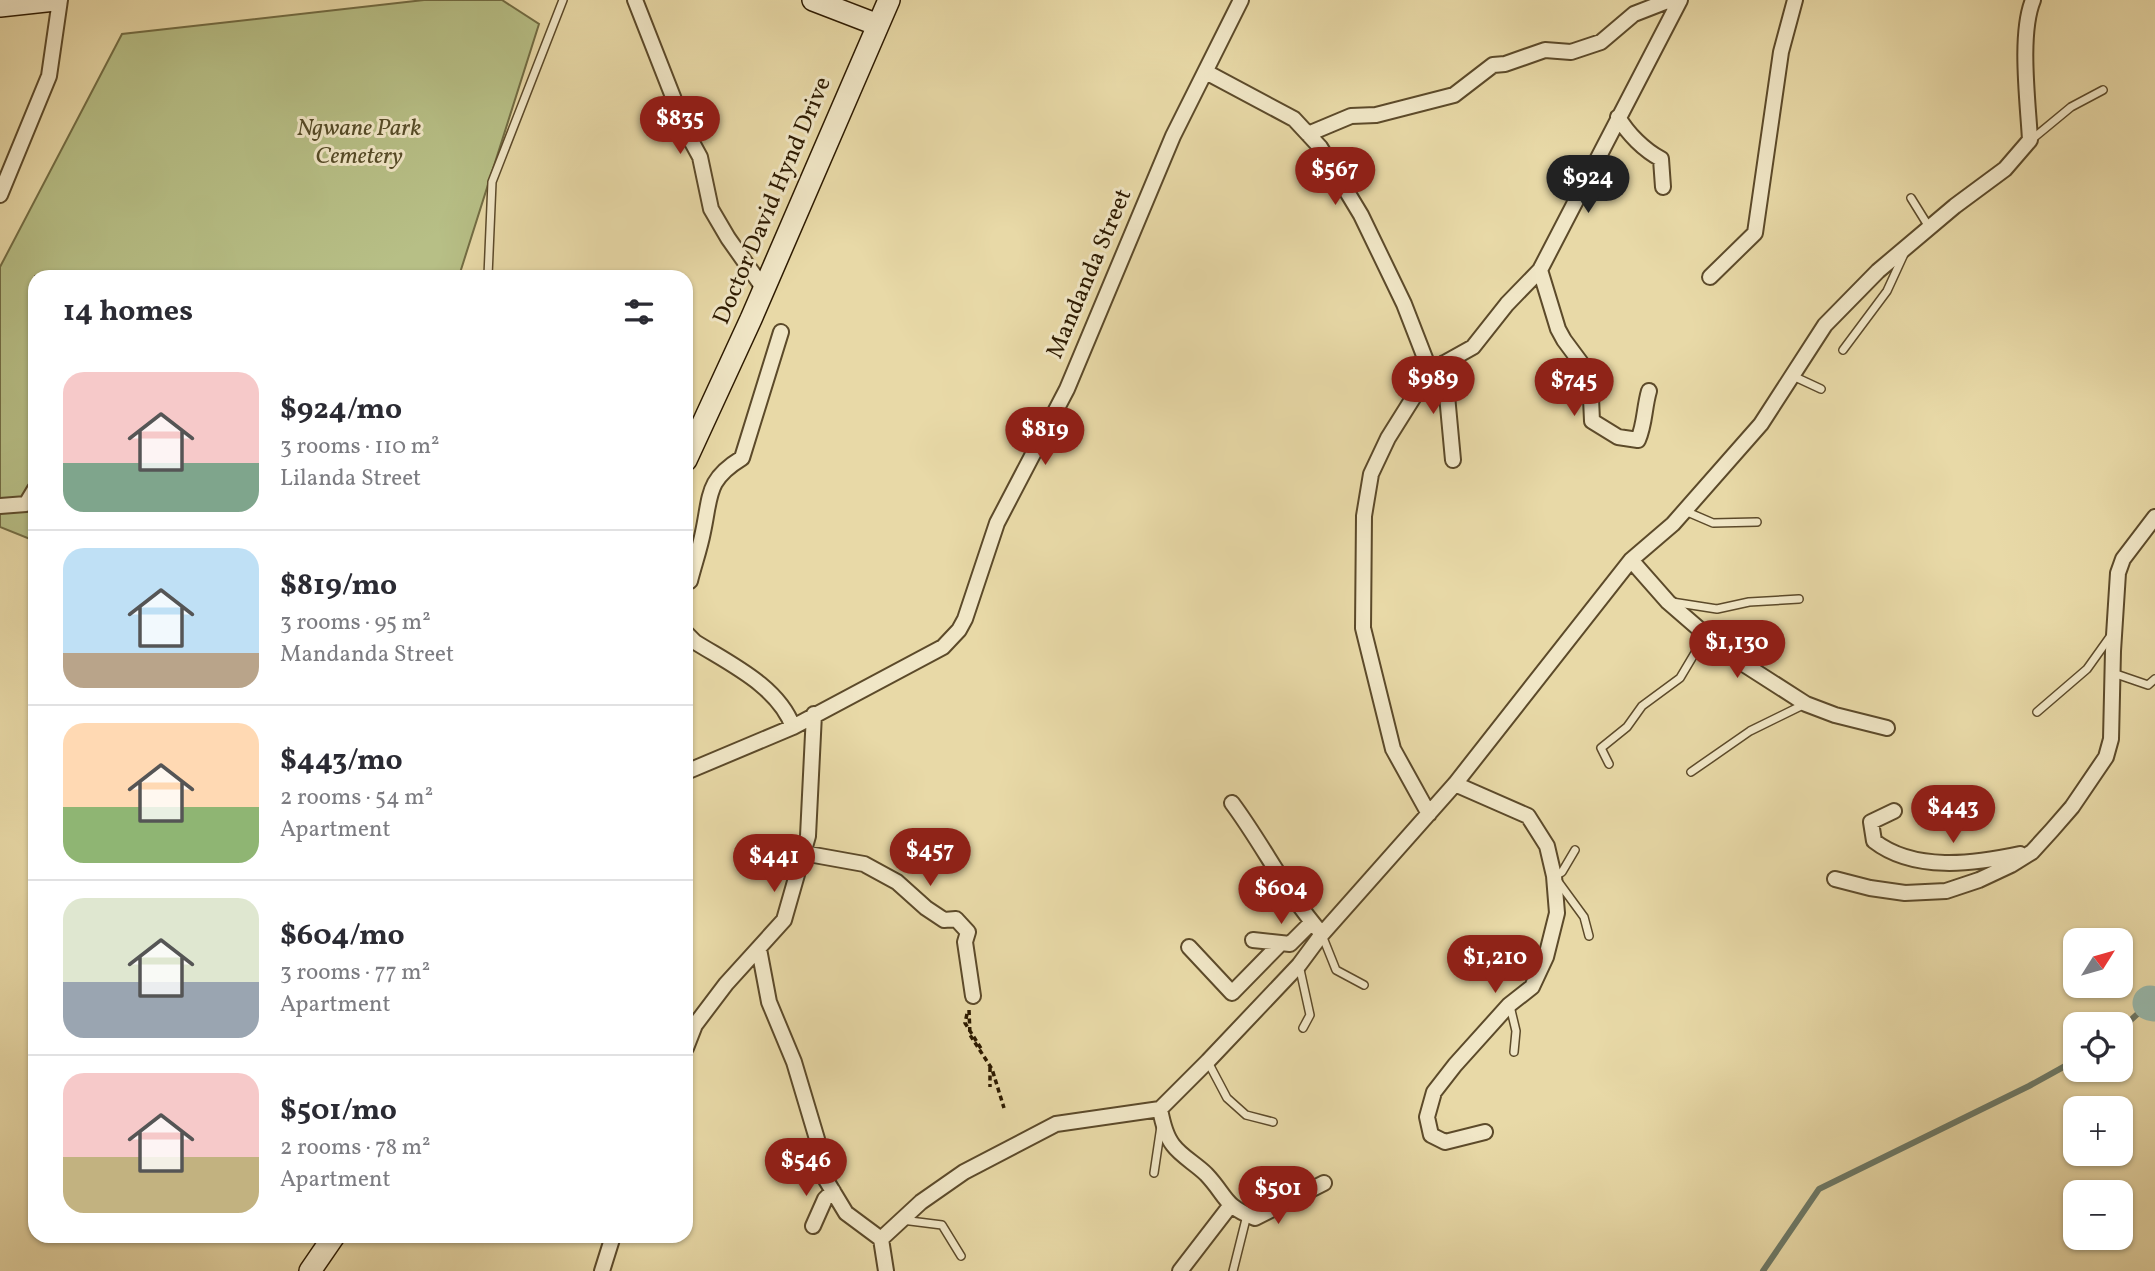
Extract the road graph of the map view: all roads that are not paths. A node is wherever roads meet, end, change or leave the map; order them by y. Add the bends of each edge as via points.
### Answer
1 (55, 0) edge
2 (60, 0) edge
3 (564, 0) edge
4 (635, 0) edge
5 (813, 0) edge
6 (889, 0) edge
7 (1241, 0) edge
8 (1670, 0) edge
9 (1680, 0) edge
10 (1795, 0) edge
11 (2033, 0) edge
12 (0, 6) edge
13 (878, 25) junction
14 (1206, 72) junction
15 (2103, 90) dead end
16 (1618, 117) junction
17 (1308, 134) junction
18 (2030, 140) junction
19 (1663, 187) dead end
20 (0, 195) edge
21 (1911, 198) dead end
22 (1930, 228) junction
23 (1907, 247) junction
24 (488, 270) edge
25 (1540, 270) junction
26 (1710, 277) dead end
27 (764, 289) junction
28 (781, 332) dead end
29 (1843, 350) dead end
30 (1444, 363) junction
31 (1430, 371) junction
32 (1792, 376) junction
33 (1821, 389) dead end
34 (1649, 391) dead end
35 (693, 445) edge
36 (1453, 460) dead end
37 (28, 501) edge
38 (0, 506) edge
39 (1685, 511) junction
40 (2155, 517) edge
41 (1757, 522) dead end
42 (1631, 560) junction
43 (693, 570) edge
44 (1799, 599) dead end
45 (1668, 602) junction
46 (2114, 630) junction
47 (1705, 636) junction
48 (693, 640) edge
49 (2112, 673) junction
50 (2155, 679) edge
51 (1806, 704) junction
52 (2037, 712) dead end
53 (814, 714) junction
54 (793, 727) junction
55 (1887, 728) dead end
56 (1609, 764) dead end
57 (693, 769) edge
58 (1691, 772) dead end
59 (1455, 784) junction
60 (1232, 803) dead end
61 (1894, 811) dead end
62 (1429, 814) junction
63 (1575, 850) dead end
64 (2032, 852) junction
65 (803, 853) junction
66 (1554, 876) junction
67 (1835, 879) dead end
68 (1311, 923) junction
69 (1322, 934) junction
70 (1589, 936) dead end
71 (1253, 940) dead end
72 (1281, 943) junction
73 (1189, 947) dead end
74 (759, 949) junction
75 (1299, 965) junction
76 (1364, 985) dead end
77 (971, 1002) road end
78 (1509, 1005) junction
79 (1303, 1028) dead end
80 (693, 1031) edge
81 (1514, 1052) dead end
82 (1208, 1061) junction
83 (1161, 1115) junction
84 (1273, 1122) dead end
85 (1485, 1132) dead end
86 (1154, 1173) dead end
87 (1324, 1183) dead end
88 (833, 1191) junction
89 (1230, 1206) junction
90 (1247, 1214) junction
91 (902, 1219) junction
92 (813, 1226) dead end
93 (881, 1239) junction
94 (329, 1243) edge
95 (611, 1243) edge
96 (961, 1256) dead end
97 (1181, 1270) edge
98 (310, 1271) edge
99 (603, 1271) edge
100 (886, 1271) edge
101 (1233, 1271) edge

1 - 12 main road
2 - 20 street via 49,76
3 - 24 lane via 492,182
4 - 27 street via 700,157 711,209
5 - 13 main road
6 - 13 main road, Doctor David Hynd Drive
7 - 14 street, Mandanda Street
8 - 17 street via 1634,14 1601,42 1572,52 1545,51 1493,65 1454,95 1376,115 1351,116
9 - 16 street
10 - 26 street via 1780,52 1755,233
11 - 18 street via 2025,69
13 - 27 main road, Doctor David Hynd Drive
14 - 17 street via 1294,119
14 - 53 street, Mandanda Street via 1173,136 1067,389 997,523 959,630 943,647
15 - 18 lane via 2071,107
16 - 19 street via 1625,129 1661,159
16 - 25 street
17 - 31 street via 1360,215 1404,304
18 - 22 street via 2005,169
21 - 22 lane
22 - 23 street
23 - 29 lane via 1887,291
23 - 32 street via 1825,325
25 - 30 street via 1473,347
25 - 34 street via 1558,329 1590,375 1592,421 1618,437 1639,440
27 - 35 main road, Doctor David Hynd Drive
28 - 43 street via 742,458 726,468 709,490
30 - 31 street
30 - 36 street
31 - 62 street via 1371,474 1364,516 1363,628 1393,748
32 - 33 lane
32 - 39 street via 1761,424
37 - 38 street
39 - 41 lane via 1713,523
39 - 42 street
40 - 46 street via 2123,559
42 - 45 street
42 - 59 street
44 - 45 lane via 1717,609
45 - 47 street
46 - 49 street
46 - 52 lane via 2087,669
47 - 51 street
47 - 56 lane via 1680,678 1642,706 1627,727 1601,748
48 - 54 street via 760,684 790,717
49 - 50 lane via 2148,685
49 - 64 street via 2111,739 2106,757 2072,807
51 - 55 street
51 - 58 lane via 1750,731
53 - 54 street, Mandanda Street
53 - 65 street via 808,836
54 - 57 street, Mandanda Street
59 - 62 street
59 - 66 street via 1528,816 1547,846
60 - 68 street
61 - 64 street via 1871,822 1874,841 1888,852 1957,863
62 - 69 street
63 - 66 lane via 1562,872
64 - 67 street via 1979,880 1946,891 1905,893
65 - 74 street via 784,920
65 - 77 street via 864,864 897,882 944,920 956,919 968,932
66 - 70 lane via 1584,917
66 - 78 street via 1557,914 1546,957 1532,987
68 - 69 street
68 - 72 street via 1290,944
69 - 75 street
69 - 76 lane via 1336,970
71 - 72 street
72 - 73 street via 1232,993
74 - 80 street via 726,984
74 - 88 street via 769,1002 794,1062 823,1175
75 - 79 lane via 1310,1015
75 - 82 street
78 - 81 lane via 1516,1031
78 - 85 street via 1434,1092 1427,1117 1432,1135 1444,1142
82 - 83 street
82 - 84 lane via 1227,1098 1246,1115
83 - 86 lane
83 - 89 street via 1172,1145 1206,1174
83 - 91 street via 1056,1124 964,1171
87 - 90 street via 1255,1217
88 - 92 street
88 - 93 street via 846,1213
89 - 90 street
89 - 97 street
90 - 101 lane
91 - 93 street
91 - 96 lane via 942,1225
93 - 100 street
94 - 98 main road
95 - 99 street

